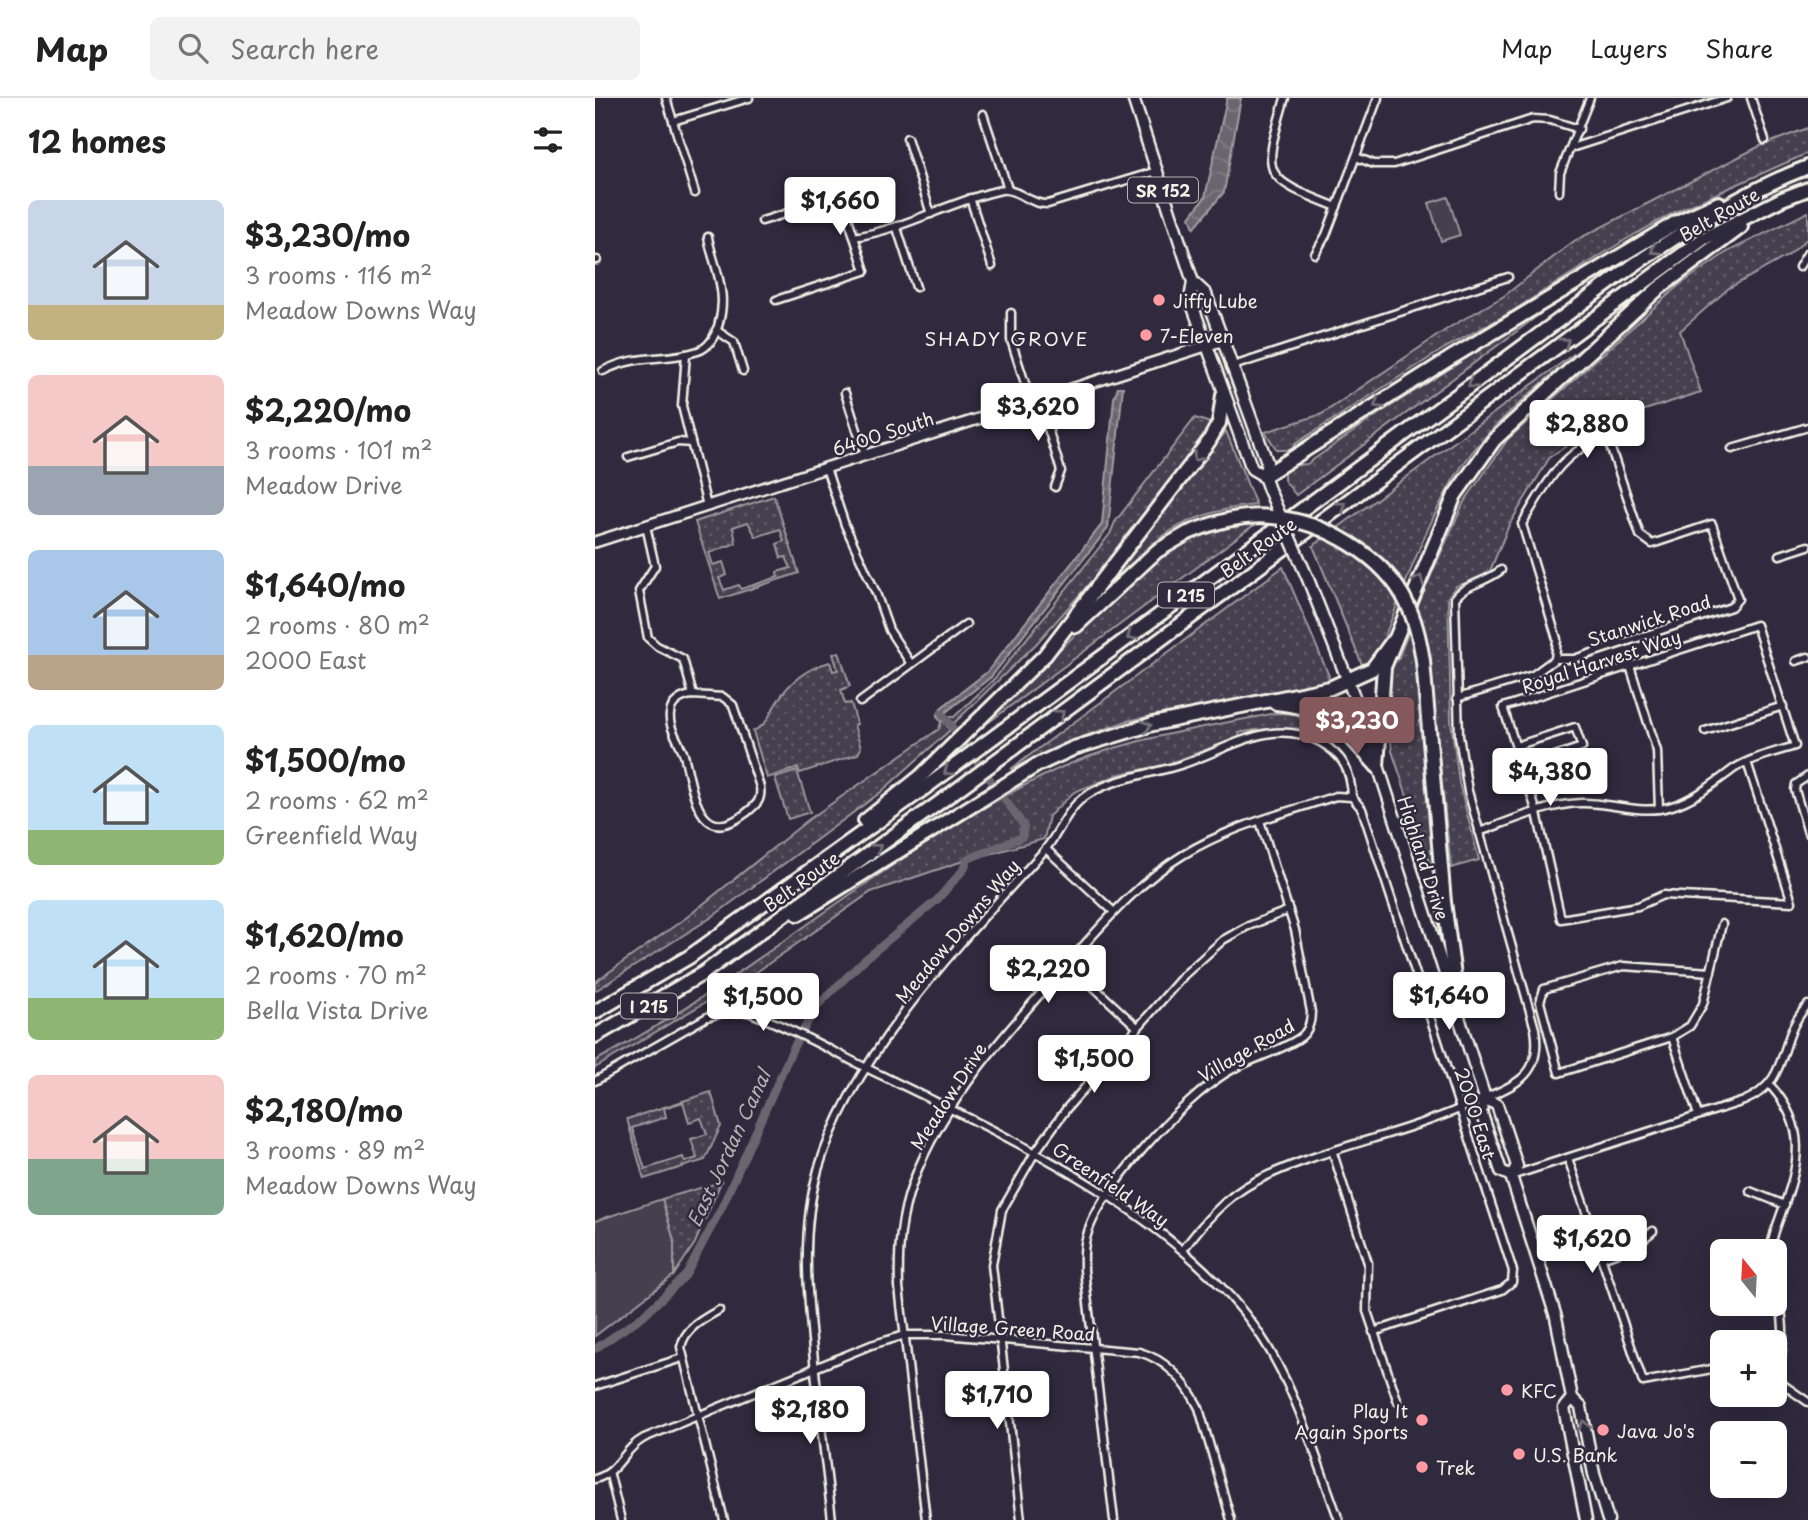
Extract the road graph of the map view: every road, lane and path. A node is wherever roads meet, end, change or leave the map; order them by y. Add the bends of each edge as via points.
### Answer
1 (666, 98) edge
2 (749, 98) edge
3 (1133, 98) edge
4 (1285, 98) edge
5 (1378, 98) edge
6 (1590, 98) edge
7 (1751, 98) edge
8 (1723, 99) edge
9 (983, 114) dead end
10 (673, 121) junction
11 (1579, 130) junction
12 (907, 138) dead end
13 (1765, 140) dead end
14 (1571, 148) junction
15 (1356, 157) junction
16 (1808, 167) edge
17 (1157, 171) junction
18 (1778, 178) junction
19 (1008, 189) junction
20 (1808, 189) edge
21 (854, 191) dead end
22 (1559, 192) dead end
23 (695, 193) dead end
24 (841, 195) junction
25 (970, 198) junction
26 (1782, 199) junction
27 (1338, 207) junction
28 (931, 214) junction
29 (762, 221) dead end
30 (897, 228) junction
31 (708, 237) dead end
32 (854, 237) junction
33 (1808, 253) edge
34 (1315, 254) dead end
35 (992, 266) dead end
36 (1799, 268) dead end
37 (1509, 277) dead end
38 (1193, 282) junction
39 (916, 287) dead end
40 (776, 300) dead end
41 (1010, 313) dead end
42 (716, 330) junction
43 (1221, 341) junction
44 (1205, 346) junction
45 (686, 354) junction
46 (1230, 367) junction
47 (603, 371) dead end
48 (743, 371) dead end
49 (845, 393) dead end
50 (1223, 395) junction
51 (1035, 401) junction
52 (1808, 427) edge
53 (691, 443) junction
54 (1732, 449) dead end
55 (865, 455) junction
56 (628, 457) dead end
57 (826, 468) junction
58 (1264, 476) junction
59 (1055, 486) dead end
60 (707, 506) junction
61 (646, 526) junction
62 (595, 542) edge
63 (1808, 546) edge
64 (1780, 555) dead end
65 (1501, 570) dead end
66 (966, 624) dead end
67 (1392, 642) junction
68 (1045, 655) junction
69 (1808, 657) edge
70 (1555, 659) junction
71 (1795, 661) dead end
72 (911, 664) junction
73 (1630, 666) junction
74 (1349, 681) junction
75 (693, 695) junction
76 (1457, 698) junction
77 (860, 702) dead end
78 (1265, 702) junction
79 (1783, 706) junction
80 (1705, 732) dead end
81 (1515, 746) junction
82 (1747, 762) junction
83 (1377, 766) junction
84 (1523, 766) junction
85 (1808, 776) edge
86 (1352, 797) junction
87 (1659, 809) junction
88 (1537, 813) junction
89 (1260, 821) junction
90 (1479, 832) junction
91 (1808, 833) edge
92 (1046, 849) junction
93 (755, 909) junction
94 (1289, 910) junction
95 (1114, 912) junction
96 (1722, 924) dead end
97 (1068, 963) junction
98 (1711, 972) junction
99 (702, 974) junction
100 (1808, 1005) edge
101 (595, 1012) edge
102 (1459, 1013) junction
103 (1137, 1027) junction
104 (595, 1036) edge
105 (1672, 1037) junction
106 (867, 1069) junction
107 (595, 1080) edge
108 (1770, 1085) junction
109 (1485, 1098) junction
110 (1460, 1109) junction
111 (952, 1110) junction
112 (1698, 1115) junction
113 (1036, 1151) junction
114 (1333, 1153) junction
115 (1568, 1158) junction
116 (1511, 1176) junction
117 (1750, 1191) dead end
118 (1108, 1198) junction
119 (1785, 1205) junction
120 (1653, 1231) dead end
121 (1775, 1239) edge
122 (1183, 1250) junction
123 (1601, 1258) junction
124 (719, 1310) dead end
125 (1373, 1332) junction
126 (905, 1335) junction
127 (999, 1339) junction
128 (1094, 1348) junction
129 (682, 1358) junction
130 (814, 1368) junction
131 (1710, 1369) edge
132 (595, 1385) edge
133 (1787, 1387) edge
134 (1572, 1398) junction
135 (1398, 1402) dead end
136 (1808, 1402) edge
137 (697, 1416) junction
138 (610, 1475) junction
139 (595, 1479) edge
140 (621, 1520) edge
141 (724, 1520) edge
142 (832, 1520) edge
143 (926, 1520) edge
144 (1021, 1520) edge
145 (1114, 1520) edge
146 (1231, 1520) edge
147 (1333, 1520) edge
148 (1338, 1520) edge
149 (1586, 1520) edge
150 (1608, 1520) edge

1 - 10 street
2 - 10 street
3 - 17 main road, Highland Drive / SR 152
4 - 27 street via 1269,153 1274,174 1290,189
5 - 15 street
6 - 11 street
7 - 13 street
8 - 14 street
9 - 19 street
10 - 23 street
11 - 14 street
11 - 15 street via 1550,120 1533,120 1394,164 1374,164
12 - 28 street
14 - 22 street via 1558,177
15 - 27 street
16 - 18 highway, Belt Route / I 215
17 - 19 street via 1048,204
17 - 38 main road, Highland Drive / SR 152
18 -> 58 highway via 1677,222
18 -> 93 highway, Belt Route / I 215 via 1686,229 1631,267
19 - 25 street
20 - 26 highway, Belt Route / I 215
21 - 24 street
24 - 29 street
24 - 32 street
25 - 28 street
25 - 35 street
67 -> 26 highway via 1455,495 1494,440 1659,288
99 -> 26 highway, Belt Route / I 215 via 1703,239
27 - 34 street
28 - 30 street
30 - 32 street
30 - 39 street
31 - 42 street via 721,288
32 - 40 street via 865,271
33 - 36 street
37 - 46 street
38 - 43 main road, Highland Drive / SR 152 via 1206,294
38 - 44 main road, Highland Drive / SR 152 via 1190,299
41 - 51 street via 1011,340
42 - 45 street via 702,349
42 - 48 street via 734,342
43 - 44 street, 6400 South
43 - 46 main road, Highland Drive / SR 152
44 - 50 main road, Highland Drive / SR 152
44 - 51 street, 6400 South
45 - 47 street via 631,359
45 - 53 street via 682,406
46 - 58 main road, Highland Drive / SR 152 via 1267,463
49 - 55 street
50 - 58 main road, Highland Drive / SR 152 via 1252,469
50 -> 68 highway via 1219,424 1209,441
51 - 55 street, 6400 South
51 - 59 street via 1062,471
52 - 54 street
53 - 56 street via 678,442
53 - 60 street
55 - 57 street, 6400 South
57 - 60 street, 6400 South
57 - 72 street via 889,630
58 - 74 main road, Highland Drive / SR 152, bridge
60 - 61 street, 6400 South
61 - 62 street, 6400 South
61 - 75 street via 655,566 639,593 645,630 653,643 683,659
63 - 64 street
65 - 76 street via 1457,594
66 - 72 street
67 - 74 highway via 1372,669
67 - 83 highway via 1382,678
68 - 93 highway via 921,777
68 - 102 highway, bridge via 1157,551 1217,521 1272,517 1335,536 1368,557 1407,603 1423,661 1444,902
69 - 71 street
70 - 70 street, Stanwick Road via 1558,643 1522,524 1558,466 1584,445 1607,437 1640,536 1652,544 1712,524 1738,599 1731,607 1574,659
70 - 76 street via 1533,676
72 - 77 street
73 - 79 street, Royal Harvest Way via 1756,625
73 - 81 street, Royal Harvest Way via 1503,707
73 - 87 street via 1657,751
74 - 78 highway
74 - 83 main road, Highland Drive
75 - 75 street via 683,696 674,705 670,719 705,819 724,826 756,806 761,790 733,705 723,697
76 - 90 street via 1464,771
78 - 83 highway via 1308,706 1325,714
99 -> 78 highway via 1037,765 1074,748 1153,724
79 - 80 street
79 - 82 street, Royal Harvest Way via 1795,746
81 - 84 street, Royal Harvest Way
81 - 84 street via 1575,727 1582,747
82 - 87 street via 1706,791
82 - 88 street, Royal Harvest Way via 1792,902 1663,895 1638,906 1561,919
83 - 102 main road, Highland Drive
84 - 88 street, Royal Harvest Way
85 - 91 street via 1796,784
86 - 89 street, Meadow Drive via 1336,796
86 - 92 street, Meadow Downs Way via 1352,782 1338,754 1302,733 1271,732 1097,790 1076,805
86 - 110 street, 2000 East via 1362,809
87 - 88 street via 1580,803
88 - 90 street
89 - 94 street, Village Road
89 - 95 street, Meadow Drive via 1183,855
90 - 109 street via 1538,1043 1533,1063 1522,1078
92 - 95 street
92 - 106 street, Meadow Downs Way via 930,979
93 - 101 highway, Belt Route / I 215 via 689,957
94 - 103 street via 1223,940 1193,965
94 - 118 street, Village Road via 1311,1012 1308,1030 1225,1074 1194,1096 1148,1143
95 - 97 street, Meadow Drive
96 - 98 street
97 - 103 street
97 - 111 street, Meadow Drive via 1011,1027
98 - 105 street via 1700,1012 1690,1026
98 - 105 street via 1623,966 1540,992 1559,1073
99 - 104 highway, Belt Route / I 215
100 - 108 street via 1797,1018
102 - 109 main road, Highland Drive
103 - 113 street via 1089,1080
105 - 112 street
106 - 107 street, Greenfield Way via 761,1017 736,1011 707,1017
106 - 111 street, Greenfield Way
106 - 130 street, Meadow Downs Way via 839,1117 818,1170 808,1218 805,1285
108 - 112 street via 1744,1101
108 - 119 street via 1794,1111 1802,1138 1800,1163
109 - 110 street
109 - 116 main road, Highland Drive via 1481,1112 1500,1171
109 - 116 main road, Highland Drive via 1497,1105 1517,1166
110 - 114 street
110 - 125 street, 2000 East via 1513,1270 1513,1282 1502,1290
111 - 113 street, Greenfield Way
111 - 126 street, Meadow Drive via 926,1152 903,1216 898,1252
112 - 115 street
113 - 118 street, Greenfield Way
113 - 127 street via 1010,1193 997,1228 992,1265
114 - 122 street via 1282,1170 1230,1197
114 - 125 street via 1368,1264 1367,1311
115 - 116 street
115 - 123 street
116 - 134 main road, Highland Drive via 1556,1317
117 - 119 street
118 - 122 street, Greenfield Way
118 - 128 street, Village Road via 1092,1223 1084,1254
119 - 121 street
120 - 123 street via 1635,1246
122 - 148 street, Greenfield Way via 1238,1306 1274,1357
123 - 131 street via 1643,1382
124 - 129 street via 686,1334
125 - 135 street
126 - 127 street, Village Green Road
126 - 130 street, Village Green Road
126 - 143 street, Meadow Drive
127 - 128 street, Village Green Road
127 - 144 street
128 - 145 street, Village Road
128 - 146 street, Village Green Road via 1147,1354 1185,1383 1199,1408
129 - 132 street
129 - 137 street
130 - 137 street, Village Green Road
130 - 142 street, Meadow Downs Way
133 - 136 street
134 - 149 main road, Highland Drive via 1564,1408
150 -> 134 main road, Highland Drive via 1581,1407
137 - 138 street, Village Green Road via 634,1443
137 - 141 street
138 - 139 street
138 - 140 street
147 - 148 street

